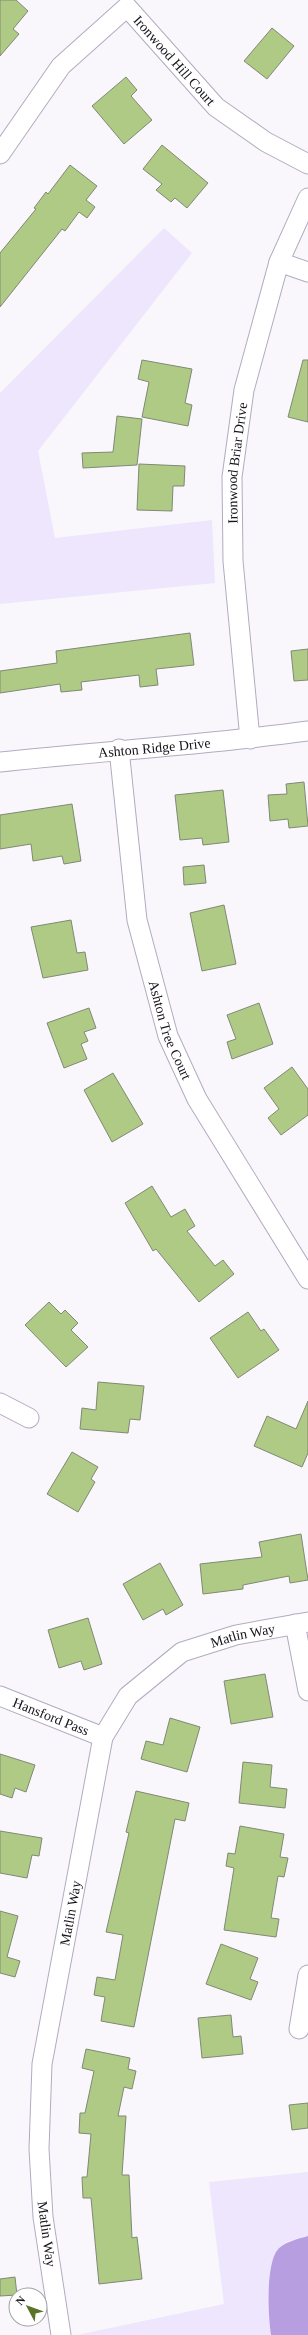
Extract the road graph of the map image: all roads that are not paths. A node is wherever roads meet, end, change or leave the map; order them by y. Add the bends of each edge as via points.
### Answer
1 (0, 154) edge
2 (308, 164) edge
3 (308, 198) edge
4 (279, 262) junction
5 (308, 272) edge
6 (308, 731) edge
7 (250, 739) junction
8 (119, 749) junction
9 (0, 762) edge
10 (308, 1279) edge
11 (0, 1403) edge
12 (29, 1418) dead end
13 (302, 1623) edge
14 (308, 1691) edge
15 (0, 1696) edge
16 (103, 1737) junction
17 (308, 1975) edge
18 (299, 2029) dead end
19 (61, 2335) edge

1 - 2 street, Ironwood Hill Court via 61,66 127,7 216,107 266,142
3 - 4 street, Ironwood Briar Drive
4 - 5 street
4 - 7 street, Ironwood Briar Drive via 244,390 232,477 233,561
6 - 7 street, Ashton Ridge Drive
7 - 8 street, Ashton Ridge Drive
8 - 9 street, Ashton Ridge Drive
8 - 10 street, Ashton Tree Court via 137,920 168,1036 197,1099
11 - 12 street
13 - 14 street
13 - 16 street, Matlin Way via 236,1635 182,1652 128,1696
15 - 16 street, Hansford Pass
16 - 19 street, Matlin Way via 42,2064 39,2149 43,2217
17 - 18 street

